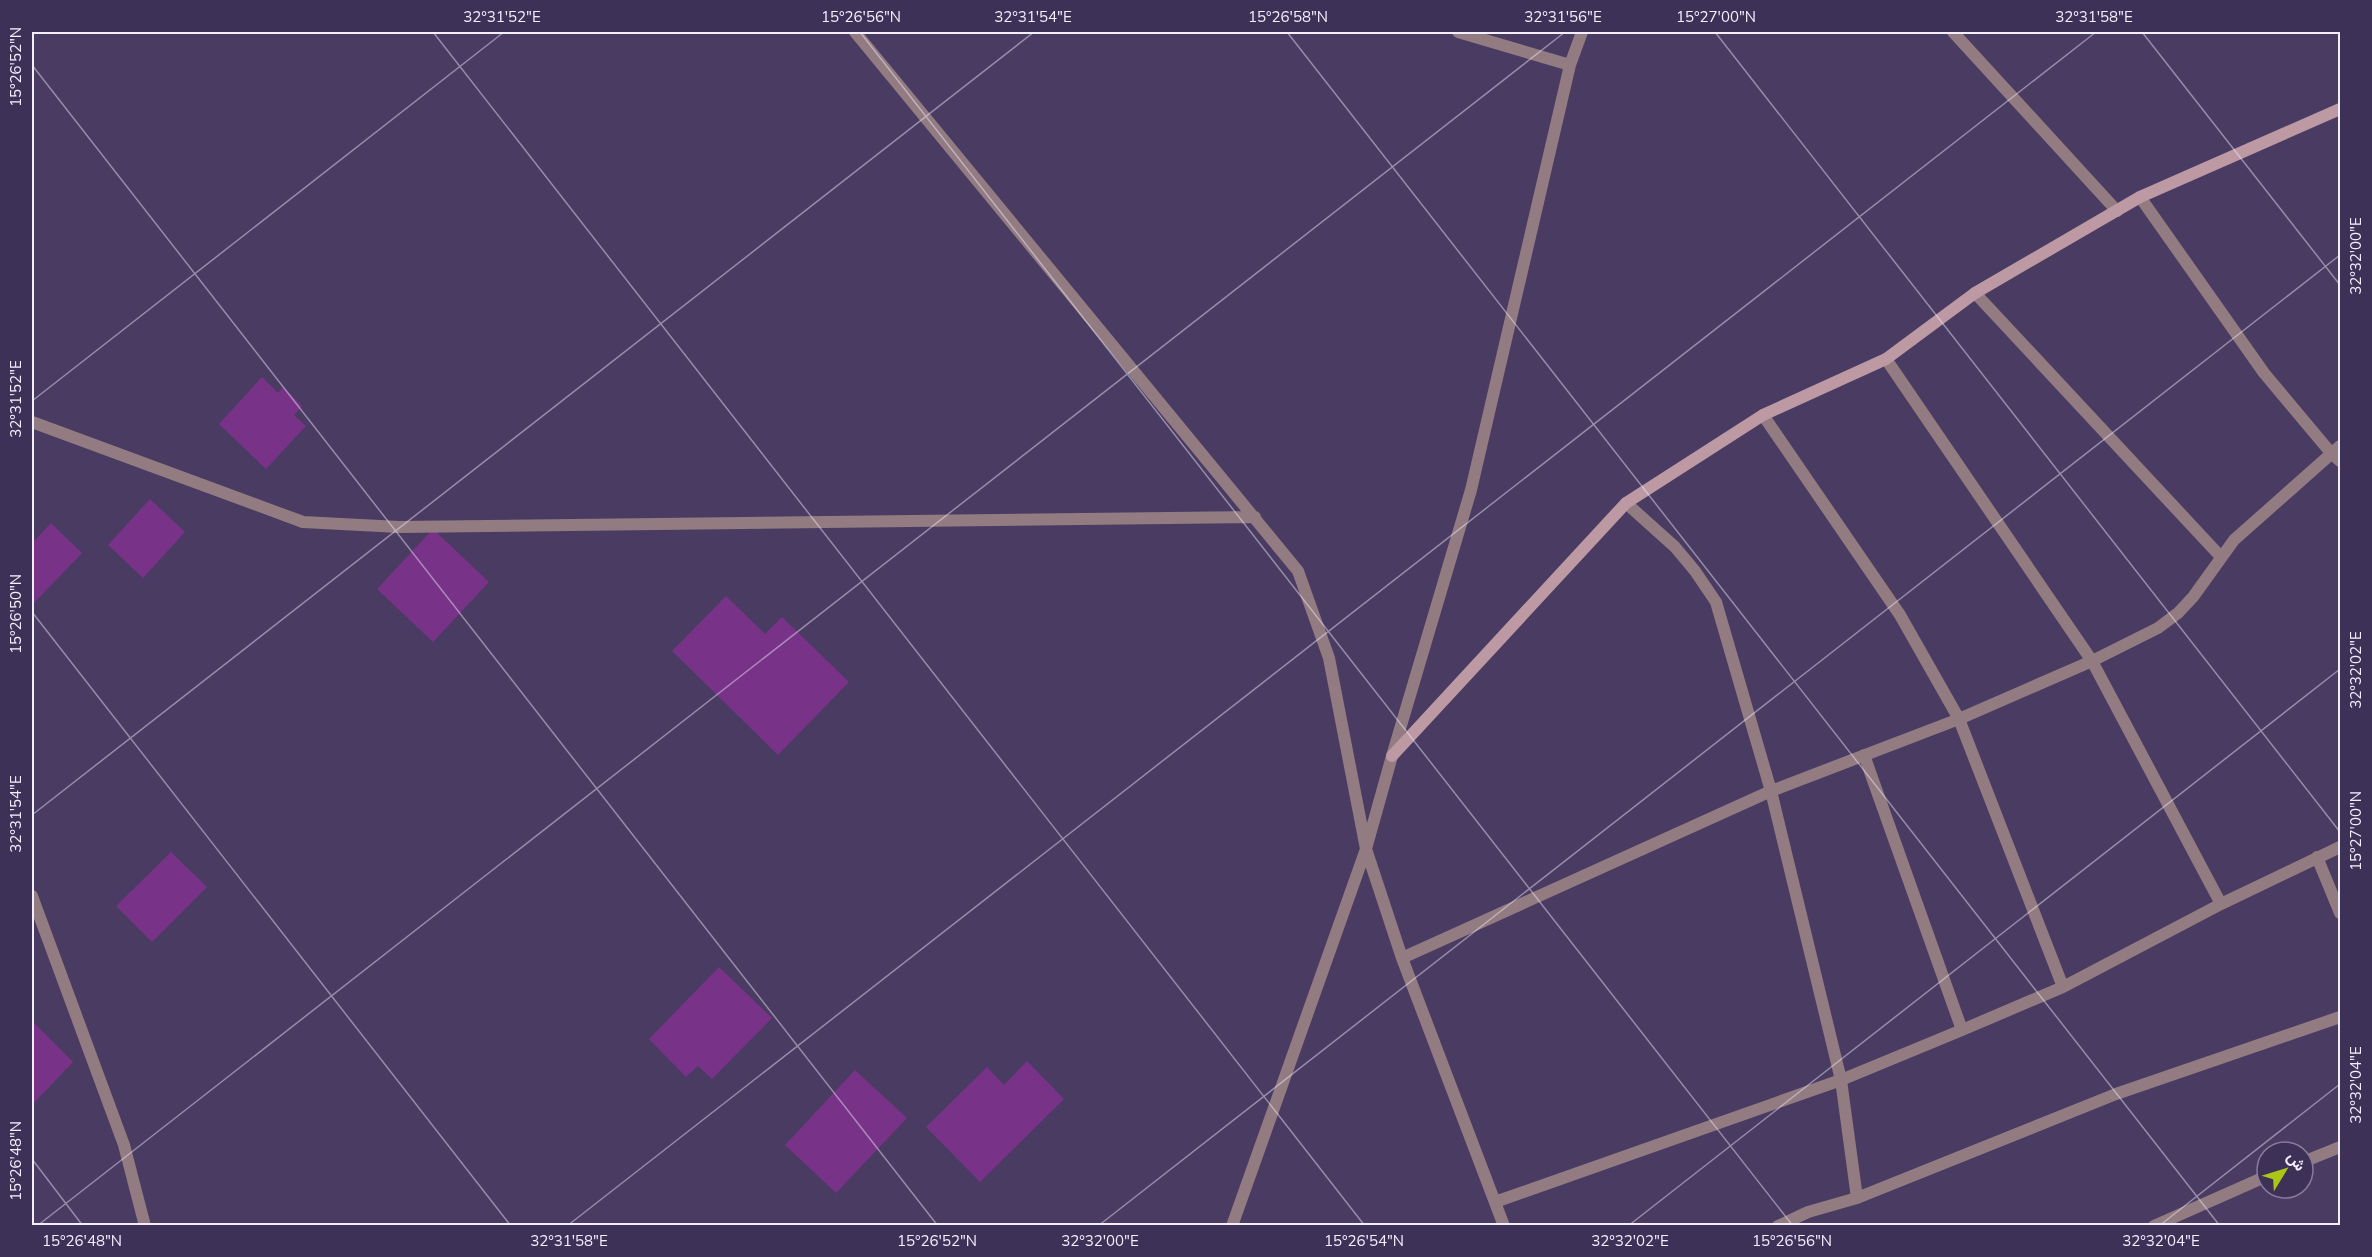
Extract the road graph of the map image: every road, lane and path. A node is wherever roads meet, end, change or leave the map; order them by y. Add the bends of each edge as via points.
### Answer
1 (855, 32) edge
2 (1458, 32) edge
3 (1582, 32) edge
4 (1953, 32) edge
5 (1570, 65) junction
6 (2340, 109) edge
7 (2140, 197) junction
8 (2117, 210) junction
9 (1976, 293) junction
10 (1886, 359) junction
11 (1763, 415) junction
12 (32, 422) edge
13 (2337, 454) edge
14 (1626, 503) junction
15 (1255, 518) junction
16 (2221, 557) junction
17 (2092, 661) junction
18 (1959, 719) junction
19 (1864, 755) junction
20 (1392, 756) junction
21 (1771, 791) junction
22 (2340, 847) edge
23 (1366, 849) junction
24 (2317, 857) junction
25 (32, 896) edge
26 (2221, 904) junction
27 (2340, 913) edge
28 (1402, 958) junction
29 (2063, 987) junction
30 (2340, 1017) edge
31 (1962, 1030) junction
32 (1841, 1080) junction
33 (2340, 1147) edge
34 (2315, 1157) edge
35 (2255, 1181) edge
36 (1857, 1198) junction
37 (1495, 1202) junction
38 (144, 1226) edge
39 (1232, 1226) edge
40 (1504, 1226) edge
41 (1778, 1226) edge
42 (2154, 1226) edge

1 - 15 street
2 - 5 street
3 - 5 street
4 - 8 street
5 - 20 street via 1471,490
6 - 7 street
7 - 8 street
7 - 13 street via 2264,373
8 - 9 street
9 - 10 street
9 - 16 street
10 - 11 street
10 - 17 street
11 - 14 street
11 - 18 street via 1899,615
12 - 15 street via 303,522 399,528
13 - 16 street via 2235,540
14 - 20 street
14 - 21 street via 1675,547 1716,602
15 - 23 street via 1298,571 1329,658
16 - 17 street via 2178,613 2158,628
17 - 18 street
17 - 26 street
18 - 19 street
18 - 29 street
19 - 21 street
19 - 31 street
20 - 23 street
21 - 28 street
21 - 32 street
22 - 24 street
23 - 28 street
23 - 39 street
24 - 26 street
24 - 27 street
25 - 38 street via 124,1145
26 - 29 street
28 - 37 street
29 - 31 street
30 - 36 street via 2116,1094
31 - 32 street
32 - 36 street
32 - 37 street
33 - 34 street
35 - 42 street
36 - 41 street via 1808,1212
37 - 40 street

